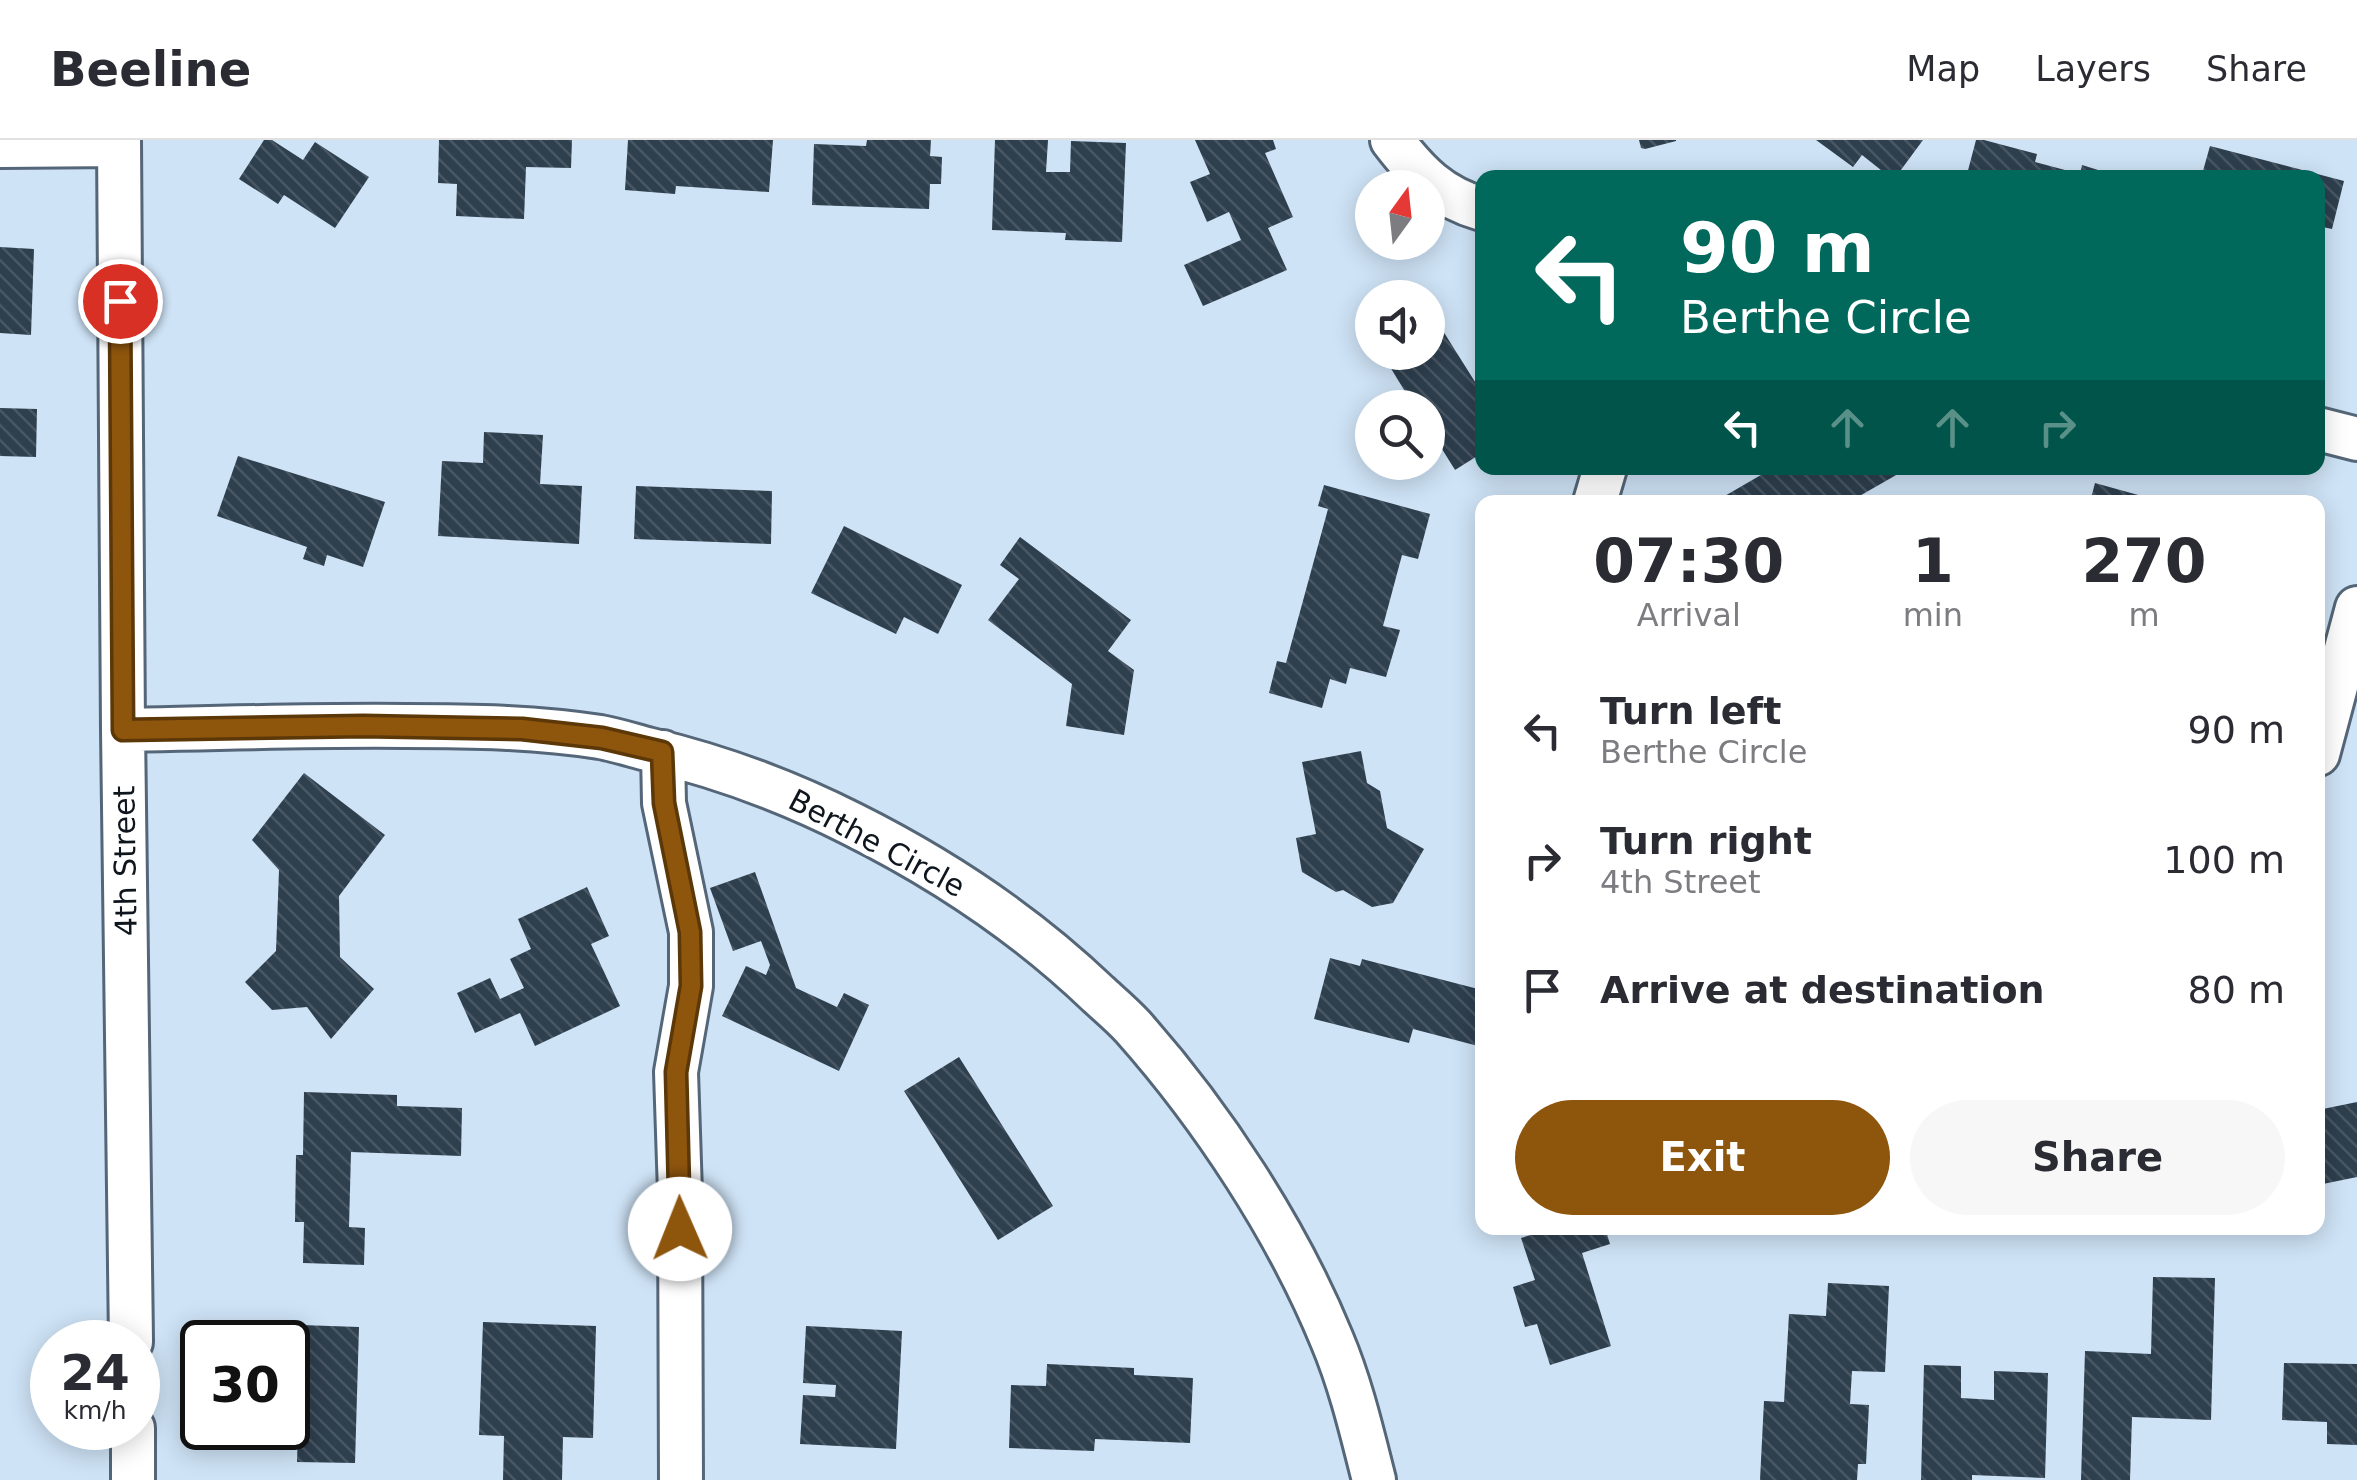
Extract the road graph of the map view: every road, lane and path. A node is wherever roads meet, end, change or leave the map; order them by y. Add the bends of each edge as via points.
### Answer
1 (1392, 140) edge
2 (119, 143) edge
3 (0, 146) edge
4 (1475, 206) edge
5 (2325, 431) edge
6 (2357, 439) edge
7 (2357, 608) edge
8 (2325, 728) edge
9 (123, 730) junction
10 (662, 752) junction
11 (132, 1320) edge
12 (132, 1450) edge
13 (133, 1480) edge
14 (680, 1480) edge
15 (1374, 1480) edge

1 - 4 street via 1437,189
2 - 3 street
2 - 9 street, 4th Street
5 - 6 street
7 - 8 street
9 - 10 street, Berthe Circle via 506,728
9 - 11 street, 4th Street
10 - 14 street via 664,803 690,932 691,986 676,1072
10 - 15 street, Berthe Circle via 758,781 909,853 988,903 1132,1026 1244,1173 1297,1265 1333,1342
12 - 13 street

